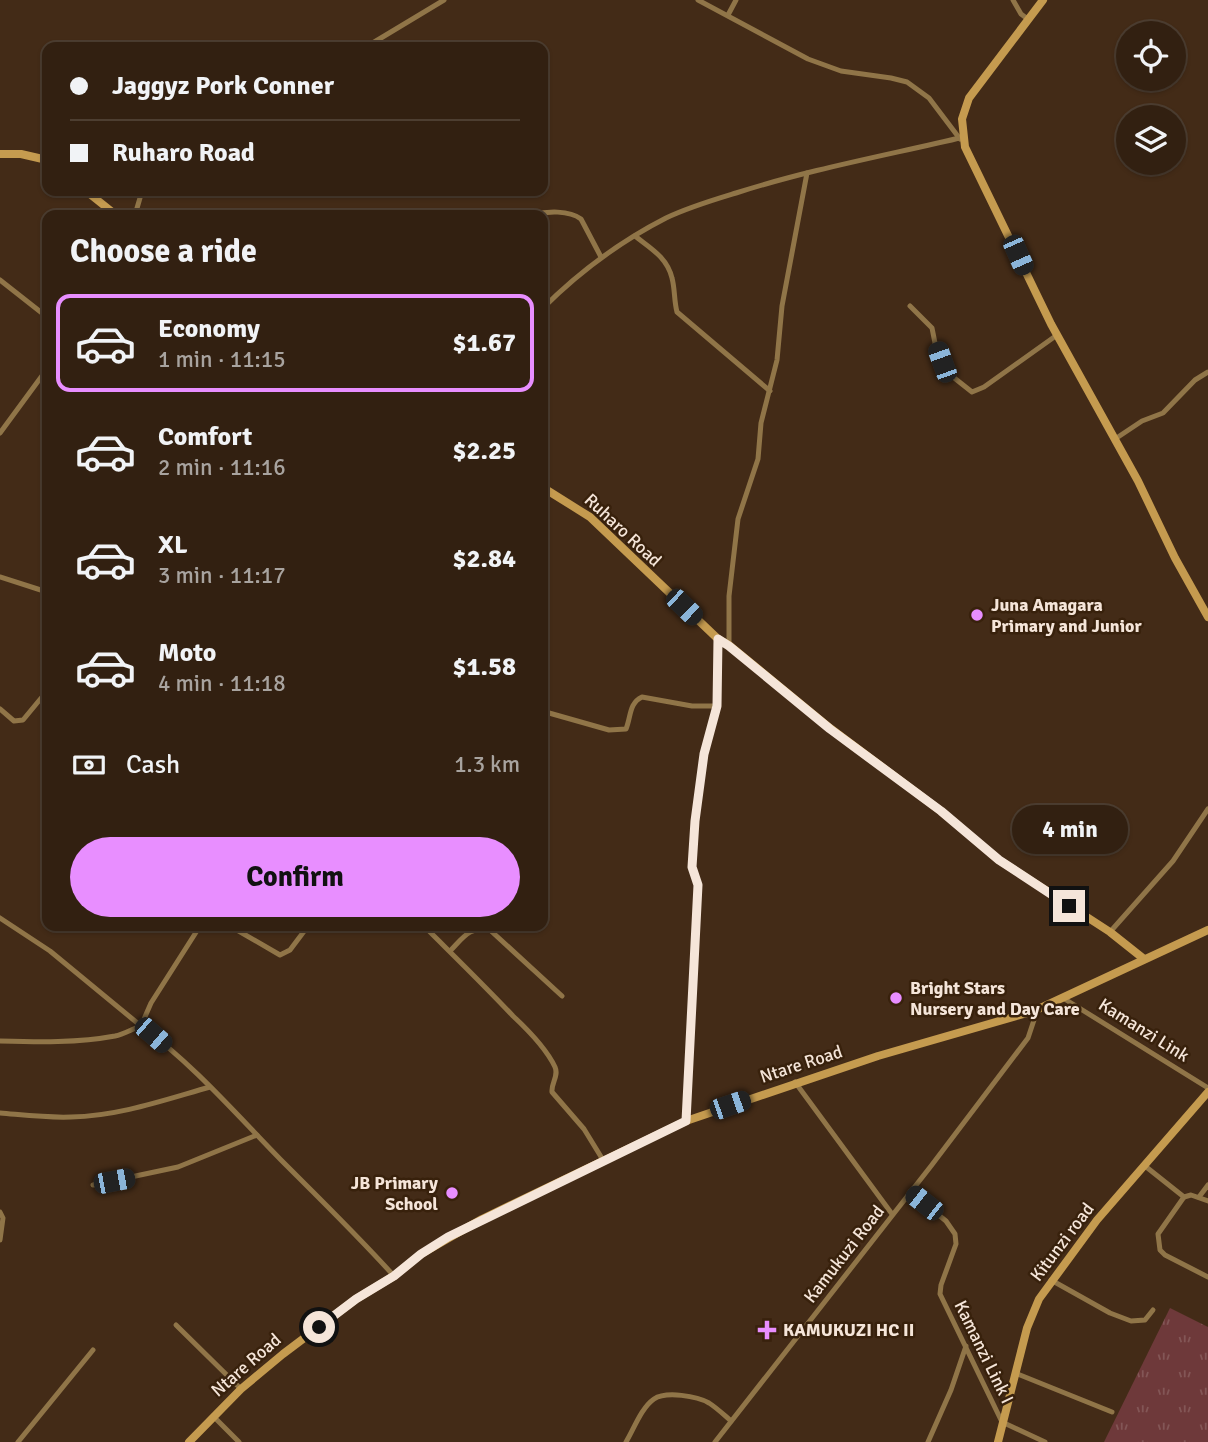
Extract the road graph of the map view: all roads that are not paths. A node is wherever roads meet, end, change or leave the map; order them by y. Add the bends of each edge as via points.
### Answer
1 (444, 0) edge
2 (698, 0) edge
3 (736, 0) edge
4 (1013, 0) edge
5 (1043, 0) edge
6 (728, 15) junction
7 (1029, 20) junction
8 (374, 42) edge
9 (962, 138) junction
10 (0, 154) edge
11 (42, 159) edge
12 (807, 173) junction
13 (92, 196) edge
14 (110, 210) edge
15 (548, 213) edge
16 (635, 236) junction
17 (601, 257) junction
18 (0, 280) edge
19 (548, 303) edge
20 (910, 306) dead end
21 (42, 313) edge
22 (1057, 335) junction
23 (1208, 372) edge
24 (42, 376) edge
25 (770, 391) junction
26 (0, 432) edge
27 (1115, 439) junction
28 (548, 491) edge
29 (0, 577) edge
30 (42, 590) edge
31 (1208, 617) edge
32 (718, 639) junction
33 (729, 646) junction
34 (42, 697) edge
35 (717, 706) junction
36 (0, 709) edge
37 (548, 712) edge
38 (1208, 809) edge
39 (0, 918) edge
40 (1208, 930) edge
41 (197, 931) edge
42 (239, 931) edge
43 (304, 931) edge
44 (429, 931) edge
45 (470, 931) edge
46 (490, 931) edge
47 (1110, 932) junction
48 (450, 951) junction
49 (1144, 959) junction
50 (562, 996) dead end
51 (1063, 998) junction
52 (1034, 1011) junction
53 (141, 1026) junction
54 (0, 1041) edge
55 (795, 1082) junction
56 (209, 1087) junction
57 (1208, 1090) edge
58 (0, 1113) edge
59 (686, 1121) junction
60 (257, 1135) junction
61 (603, 1160) junction
62 (1145, 1166) junction
63 (93, 1185) dead end
64 (1208, 1185) edge
65 (910, 1192) junction
66 (1184, 1197) junction
67 (1199, 1197) junction
68 (1208, 1201) edge
69 (0, 1212) edge
70 (892, 1214) junction
71 (0, 1240) edge
72 (394, 1276) junction
73 (1208, 1277) edge
74 (1051, 1280) junction
75 (1153, 1310) dead end
76 (176, 1325) dead end
77 (966, 1346) junction
78 (93, 1350) dead end
79 (1015, 1373) junction
80 (241, 1389) junction
81 (1112, 1412) dead end
82 (212, 1416) junction
83 (731, 1421) junction
84 (1002, 1422) junction
85 (18, 1442) edge
86 (189, 1442) edge
87 (239, 1442) edge
88 (626, 1442) edge
89 (715, 1442) edge
90 (928, 1442) edge
91 (998, 1442) edge
92 (1045, 1442) edge

1 - 8 street
2 - 6 street
3 - 6 street
4 - 7 street
5 - 7 main road
6 - 9 street via 808,59 841,71 907,82 929,98
7 - 9 main road via 969,98
9 - 12 street
9 - 22 main road
10 - 11 main road
12 - 16 street via 688,209
12 - 25 street
13 - 14 main road
15 - 17 street via 581,219
16 - 17 street
16 - 25 street via 666,264 677,312
17 - 19 street
18 - 21 street
20 - 22 street via 932,328 948,373 972,392
22 - 27 main road
23 - 27 street via 1163,413
24 - 26 street
25 - 33 street via 758,459 738,519 729,596
27 - 31 main road
28 - 32 main road, Ruharo Road via 590,517
29 - 30 street
32 - 33 main road, Ruharo Road
32 - 35 street
33 - 47 main road, Ruharo Road via 999,860
34 - 36 street via 23,720 14,721
35 - 37 street via 642,697 634,702 626,729 620,731
35 - 59 street via 704,754 695,821 692,867 698,885
38 - 47 street via 1173,861
39 - 53 street via 50,951
40 - 49 main road, Ntare Road
41 - 53 street
42 - 43 street via 281,955
44 - 48 street
45 - 48 street
46 - 50 street
47 - 49 main road, Ruharo Road
48 - 61 street via 549,1057 557,1074 552,1093 584,1129
49 - 51 main road, Ntare Road
51 - 52 main road, Ntare Road
51 - 57 street, Kamanzi Link
52 - 55 main road, Ntare Road
52 - 65 street, Kamukuzi Road via 1028,1038
53 - 54 street via 103,1038
53 - 56 street
55 - 59 main road, Ntare Road
55 - 70 street
56 - 58 street via 87,1116
56 - 60 street
57 - 62 main road, Kitunzi road
59 - 61 main road, Ntare Road
60 - 63 street via 178,1167
60 - 72 street
61 - 72 main road, Ntare Road via 448,1237
62 - 66 street
62 - 74 main road, Kitunzi road
64 - 67 street
65 - 70 street, Kamukuzi Road
65 - 77 street, Kamanzi Link I via 953,1229 956,1244 940,1294
66 - 67 street
66 - 73 street via 1158,1234 1160,1250
67 - 68 street
69 - 71 street
70 - 83 street, Kamukuzi Road
72 - 80 main road, Ntare Road via 356,1299
74 - 75 street via 1124,1319 1144,1320
74 - 79 main road, Kitunzi road via 1033,1310
76 - 80 street
77 - 84 street, Kamanzi Link I
77 - 90 street
78 - 85 street
79 - 81 street
79 - 84 main road, Kitunzi road
80 - 82 main road, Ntare Road
82 - 86 main road, Ntare Road
82 - 87 street
83 - 88 street via 701,1400 663,1395 647,1407
83 - 89 street, Kamukuzi Road
84 - 91 main road, Kitunzi road
84 - 92 street

